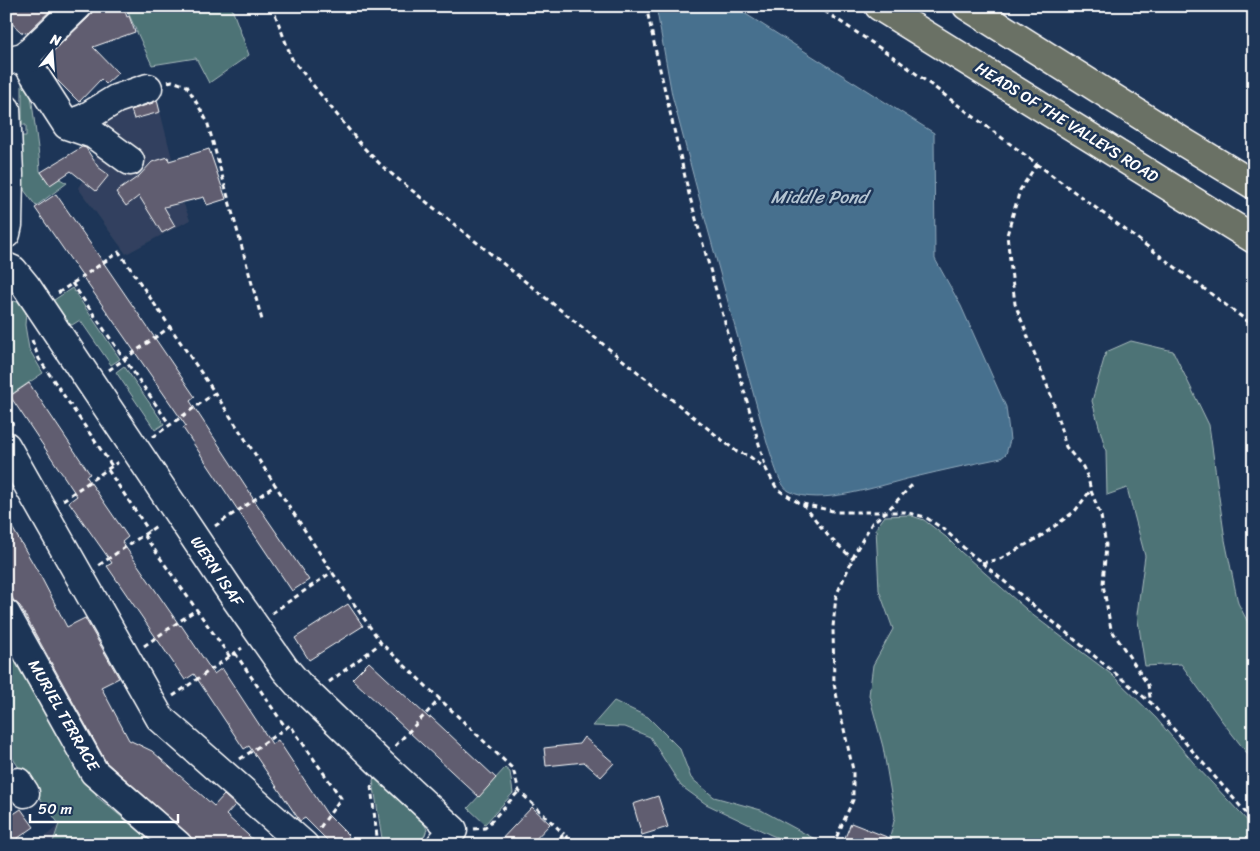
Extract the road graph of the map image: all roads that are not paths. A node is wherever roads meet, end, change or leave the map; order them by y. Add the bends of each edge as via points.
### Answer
1 (78, 6) edge
2 (879, 6) edge
3 (967, 6) edge
4 (15, 59) edge
5 (148, 88) road end
6 (6, 109) edge
7 (67, 124) junction
8 (1180, 140) junction
9 (130, 161) dead end
10 (1254, 170) edge
11 (1254, 185) edge
12 (6, 234) edge
13 (1254, 239) edge
14 (6, 267) edge
15 (11, 438) edge
16 (6, 614) edge
17 (447, 837) edge
18 (310, 838) edge
19 (178, 845) edge

1 - 4 street
2 - 13 highway, HEADS OF THE VALLEYS ROAD
3 - 8 highway
4 - 7 street
5 - 7 street via 116,99 85,118
6 - 12 street via 9,174
7 - 9 street via 93,134
8 - 10 highway
8 - 11 highway
14 - 17 street, WERN ISAF via 13,270 26,286 285,669 378,761
15 - 18 street via 160,718
16 - 19 street, MURIEL TERRACE via 94,772

